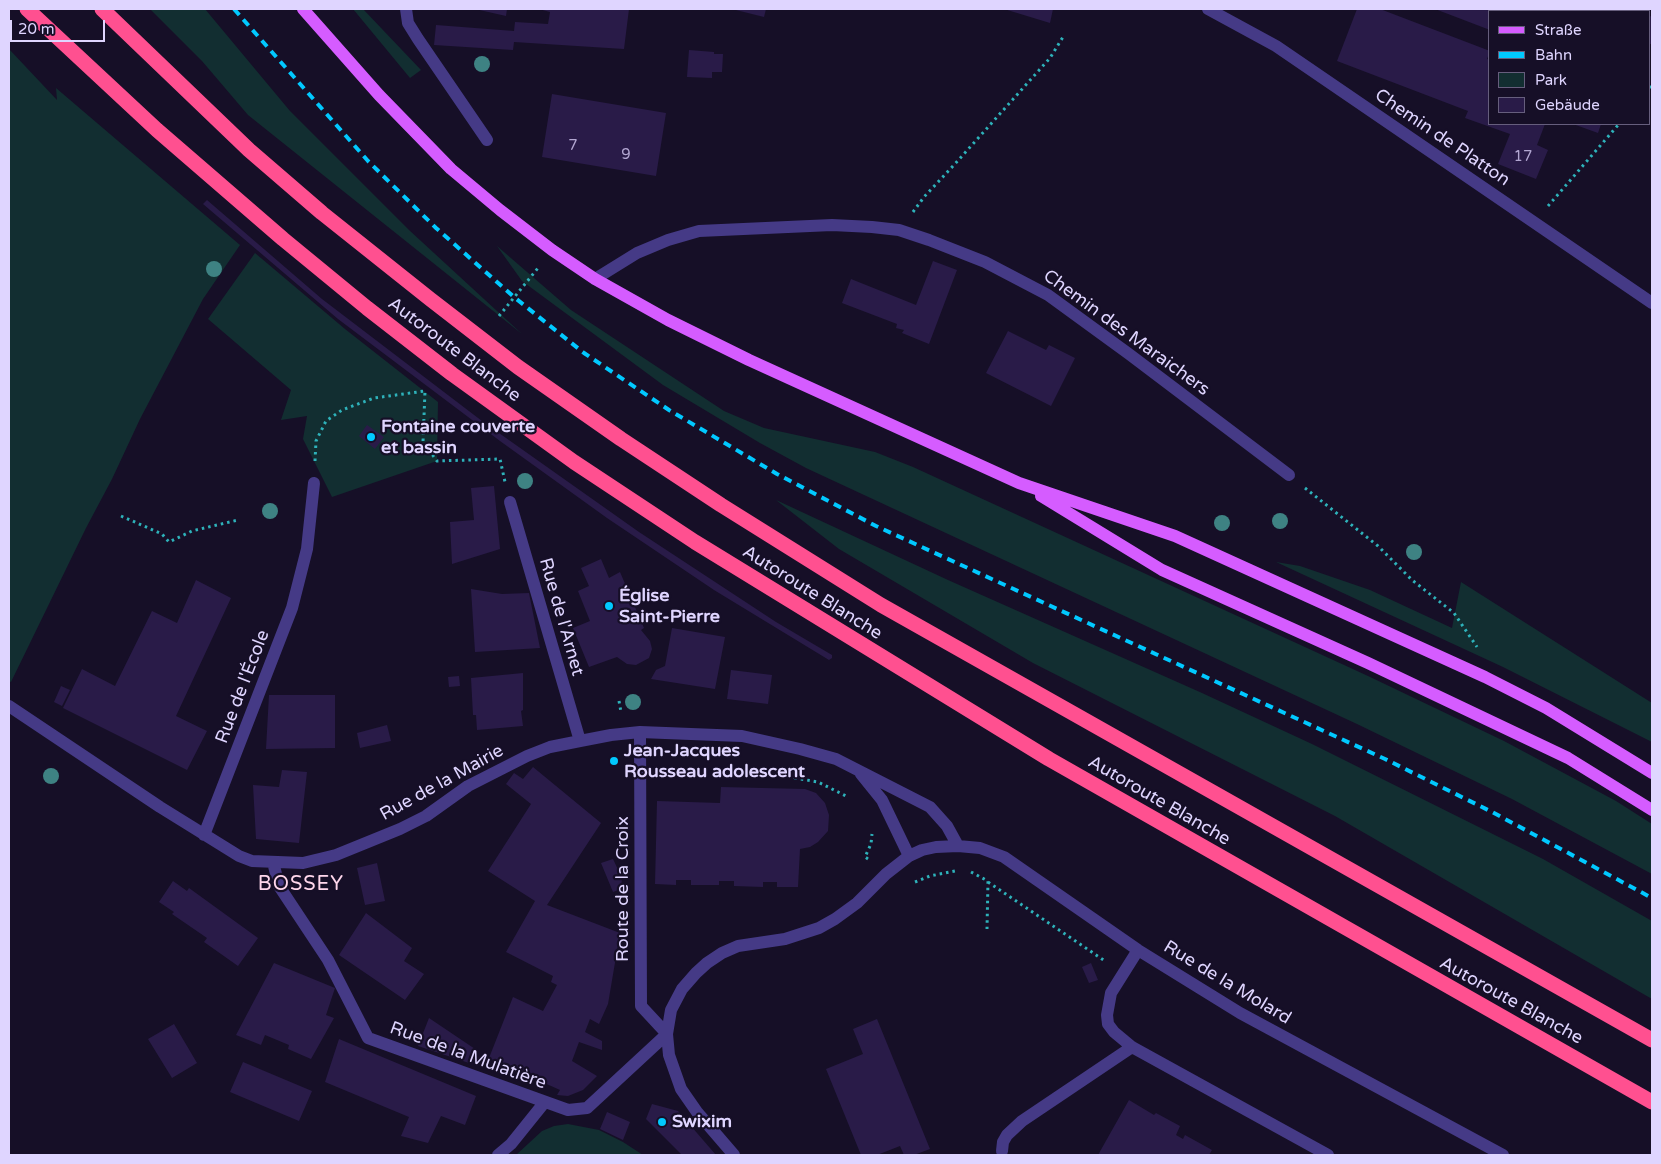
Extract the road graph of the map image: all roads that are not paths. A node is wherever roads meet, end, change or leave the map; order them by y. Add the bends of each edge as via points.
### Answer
1 (28, 9) edge
2 (102, 9) edge
3 (302, 9) edge
4 (406, 9) edge
5 (1208, 9) edge
6 (487, 140) dead end
7 (596, 279) junction
8 (1652, 303) edge
9 (1289, 475) road end
10 (314, 483) road end
11 (1020, 483) junction
12 (510, 502) road end
13 (9, 706) edge
14 (640, 732) junction
15 (580, 741) junction
16 (852, 766) junction
17 (1652, 773) edge
18 (1652, 810) edge
19 (204, 835) junction
20 (958, 846) junction
21 (909, 856) junction
22 (273, 862) junction
23 (1138, 950) junction
24 (667, 1034) junction
25 (1652, 1040) edge
26 (1132, 1047) junction
27 (544, 1102) junction
28 (1652, 1102) edge
29 (1002, 1151) dead end
30 (498, 1155) edge
31 (734, 1155) edge
32 (1328, 1155) edge
33 (1503, 1155) edge

1 - 28 highway, Autoroute Blanche via 158,130 291,245 452,374 574,462 695,542 1049,759
2 - 25 highway, Autoroute Blanche via 249,150 322,213 518,367 621,439 881,605
3 - 7 main road via 378,95 451,169 552,250
4 - 6 street via 408,22 418,39
5 - 8 street, Chemin de Platton via 1276,46
7 - 9 street, Chemin des Maraichers via 637,253 699,231 832,225 899,230 985,262 1048,295
7 - 11 main road via 668,320 749,360
10 - 19 street, Rue de l'École via 308,549 292,608
11 - 17 main road via 1175,536 1485,677 1546,708
11 - 18 main road via 1162,570 1368,662 1568,758
12 - 15 street, Rue de l'Arnet
13 - 19 street, Rue de la Mairie
14 - 15 street, Rue de la Mairie
14 - 16 street, Rue de la Mairie via 742,736 816,753
14 - 24 street, Route de la Croix via 641,1006
15 - 22 street, Rue de la Mairie via 550,747 506,765 468,786 426,816 336,855 303,863
16 - 20 street, Rue de la Mairie via 930,807 947,826
16 - 21 street via 882,800
19 - 22 street, Rue de la Mairie via 239,856 252,861
20 - 21 street, Rue de la Molard via 936,847
20 - 23 street, Rue de la Molard via 980,848 1004,857
21 - 24 street via 857,903 819,928 785,939 738,946 706,963 682,989 672,1010
22 - 27 street, Rue de la Mulatière via 279,886 328,960 368,1038
23 - 26 street via 1111,994 1108,1006 1108,1024
23 - 33 street, Rue de la Molard via 1240,1013
24 - 27 street, Rue de la Mulatière via 587,1108 568,1110
24 - 31 street via 669,1055 681,1089
26 - 29 street via 1022,1121 1007,1135
26 - 32 street
27 - 30 street via 511,1144

